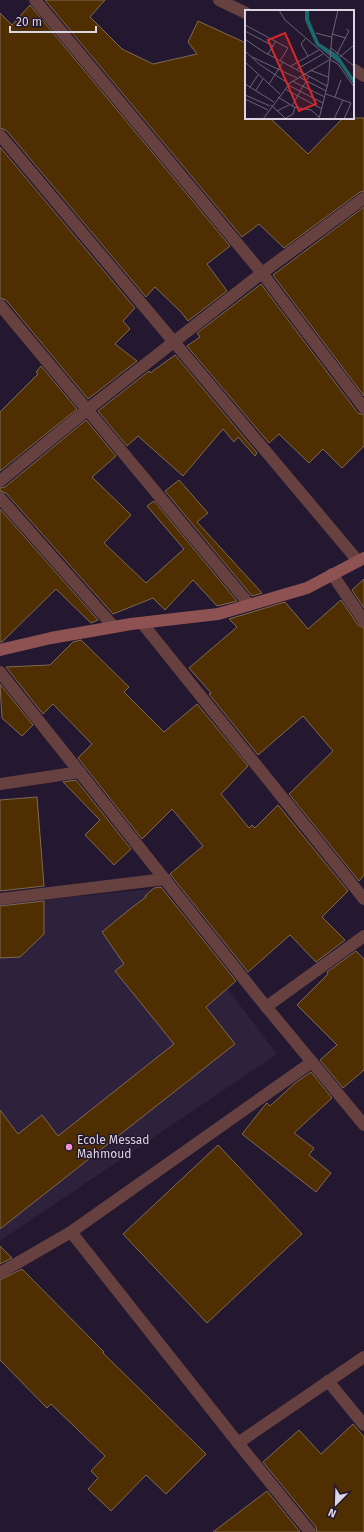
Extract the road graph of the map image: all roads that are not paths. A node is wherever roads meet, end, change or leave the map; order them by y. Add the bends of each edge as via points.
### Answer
1 (35, 0) edge
2 (220, 0) edge
3 (245, 12) edge
4 (354, 70) edge
5 (364, 76) edge
6 (0, 135) edge
7 (364, 198) edge
8 (262, 273) junction
9 (0, 305) edge
10 (174, 341) junction
11 (364, 408) edge
12 (88, 409) junction
13 (0, 481) edge
14 (0, 498) edge
15 (361, 560) edge
16 (332, 574) junction
17 (249, 604) junction
18 (364, 621) edge
19 (142, 623) junction
20 (114, 627) junction
21 (0, 650) edge
22 (0, 672) edge
23 (80, 772) junction
24 (0, 784) edge
25 (165, 879) junction
26 (0, 899) edge
27 (364, 899) edge
28 (364, 936) edge
29 (266, 1007) junction
30 (312, 1062) junction
31 (364, 1125) edge
32 (71, 1232) junction
33 (0, 1272) edge
34 (364, 1357) edge
35 (328, 1381) junction
36 (364, 1425) edge
37 (238, 1443) junction
38 (310, 1532) edge

1 - 8 street
2 - 3 street
4 - 5 street
6 - 10 street
7 - 8 street
8 - 10 street
8 - 11 street
9 - 12 street
10 - 12 street
10 - 15 street
12 - 13 street
12 - 17 street
14 - 20 street
15 - 16 street
16 - 17 street via 307,588
16 - 18 street
17 - 19 street via 218,614
19 - 20 street
19 - 27 street
20 - 21 street
22 - 23 street
23 - 24 street
23 - 25 street
25 - 26 street
25 - 29 street
28 - 29 street
29 - 30 street
30 - 31 street
30 - 32 street
32 - 33 street
32 - 37 street
34 - 35 street
35 - 36 street
35 - 37 street
37 - 38 street

